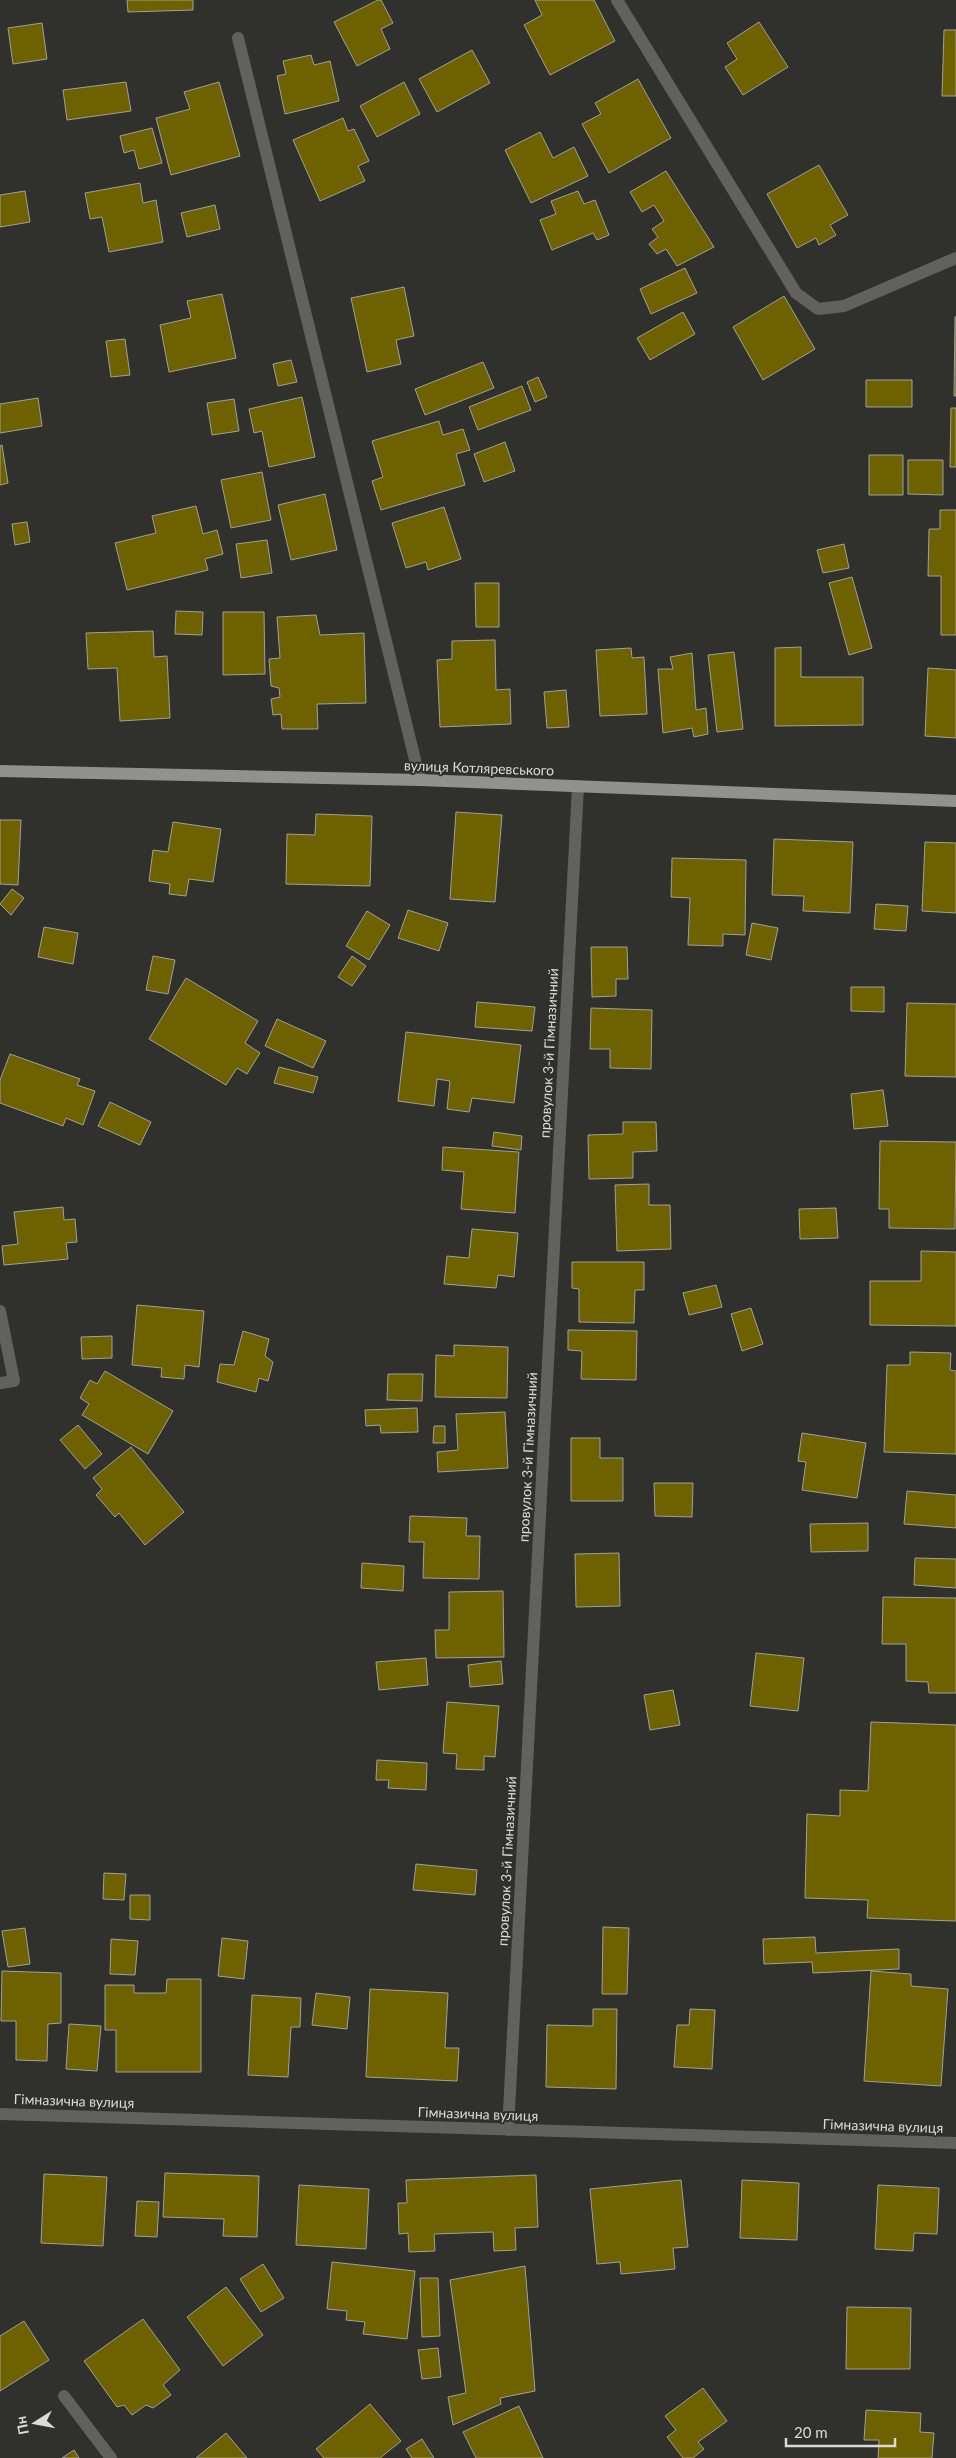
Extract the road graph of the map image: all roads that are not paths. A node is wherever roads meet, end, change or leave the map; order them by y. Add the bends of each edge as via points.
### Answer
1 (617, 0) edge
2 (238, 38) dead end
3 (956, 258) edge
4 (0, 771) edge
5 (420, 780) junction
6 (578, 786) junction
7 (956, 801) edge
8 (0, 1311) edge
9 (0, 1383) edge
10 (0, 2114) edge
11 (508, 2130) junction
12 (956, 2143) edge
13 (64, 2396) dead end
14 (111, 2458) edge

1 - 3 street via 796,293 818,309 844,306
2 - 5 street
4 - 5 main road, вулиця Котляревського
5 - 6 main road, вулиця Котляревського
6 - 7 main road, вулиця Котляревського
6 - 11 street, провулок 3-й Гімназичний
8 - 9 street via 14,1381
10 - 11 street, Гімназична вулиця
11 - 12 street, Гімназична вулиця
13 - 14 street

